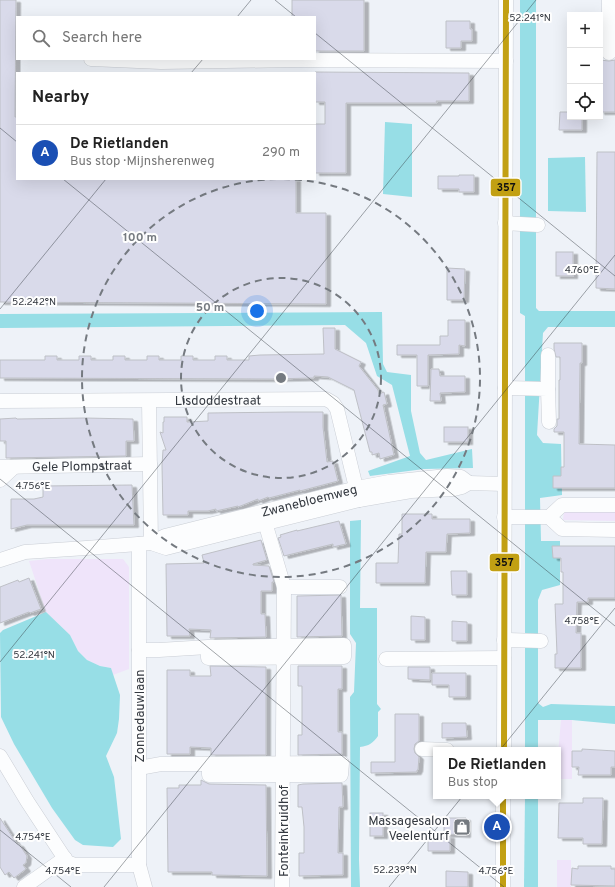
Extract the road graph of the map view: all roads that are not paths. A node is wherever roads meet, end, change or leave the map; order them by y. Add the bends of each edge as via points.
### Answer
1 (506, 0) edge
2 (609, 0) edge
3 (609, 53) dead end
4 (114, 60) edge
5 (297, 60) edge
6 (297, 60) edge
7 (506, 61) junction
8 (512, 223) junction
9 (538, 225) dead end
10 (548, 355) dead end
11 (511, 388) junction
12 (546, 388) junction
13 (0, 401) edge
14 (150, 401) junction
15 (548, 422) dead end
16 (150, 464) junction
17 (0, 467) edge
18 (14, 467) junction
19 (0, 480) edge
20 (504, 484) junction
21 (358, 494) junction
22 (615, 505) edge
23 (510, 516) junction
24 (547, 517) junction
25 (263, 518) junction
26 (615, 530) edge
27 (145, 544) junction
28 (0, 560) edge
29 (284, 587) junction
30 (340, 587) dead end
31 (504, 640) junction
32 (541, 641) dead end
33 (139, 650) junction
34 (284, 652) junction
35 (504, 658) junction
36 (386, 659) dead end
37 (504, 747) edge
38 (422, 749) dead end
39 (433, 749) edge
40 (0, 756) edge
41 (139, 768) junction
42 (283, 769) junction
43 (503, 799) edge
44 (65, 858) junction
45 (139, 865) junction
46 (24, 887) edge
47 (145, 887) edge
48 (282, 887) edge
49 (503, 887) edge

1 - 7 street
2 - 3 street
4 - 5 street
6 - 7 street
7 - 8 street
8 - 9 street
8 - 11 street
10 - 12 street
11 - 12 street
11 - 20 street
12 - 15 street
13 - 14 street, Lisdoddestraat
14 - 16 street, Zonnedauwlaan
14 - 21 street, Lisdoddestraat via 326,399 337,409
16 - 18 street, Gele Plompstraat
16 - 27 street, Zonnedauwlaan
17 - 18 street, Gele Plompstraat
18 - 19 street, Gele Plompstraat
20 - 21 street, Zwanebloemweg via 469,483 454,489
20 - 23 street
21 - 25 street, Zwanebloemweg
22 - 24 street via 562,505
23 - 24 street
23 - 31 street
24 - 26 street via 562,529
25 - 27 street, Zwanebloemweg via 166,548
25 - 29 street, Fonteinkruidhof
27 - 28 street, Zwanebloemweg via 25,552
27 - 33 street, Zonnedauwlaan
29 - 30 street
29 - 34 street, Fonteinkruidhof
31 - 32 street
31 - 35 street
33 - 34 street via 208,647
33 - 41 street, Zonnedauwlaan
34 - 42 street, Fonteinkruidhof
35 - 36 street
35 - 37 street
38 - 39 street
40 - 44 street
41 - 42 street via 161,764 209,764
41 - 45 street, Zonnedauwlaan
42 - 48 street, Fonteinkruidhof
43 - 49 street
44 - 45 street via 75,865
44 - 46 street
45 - 47 street, Zonnedauwlaan

